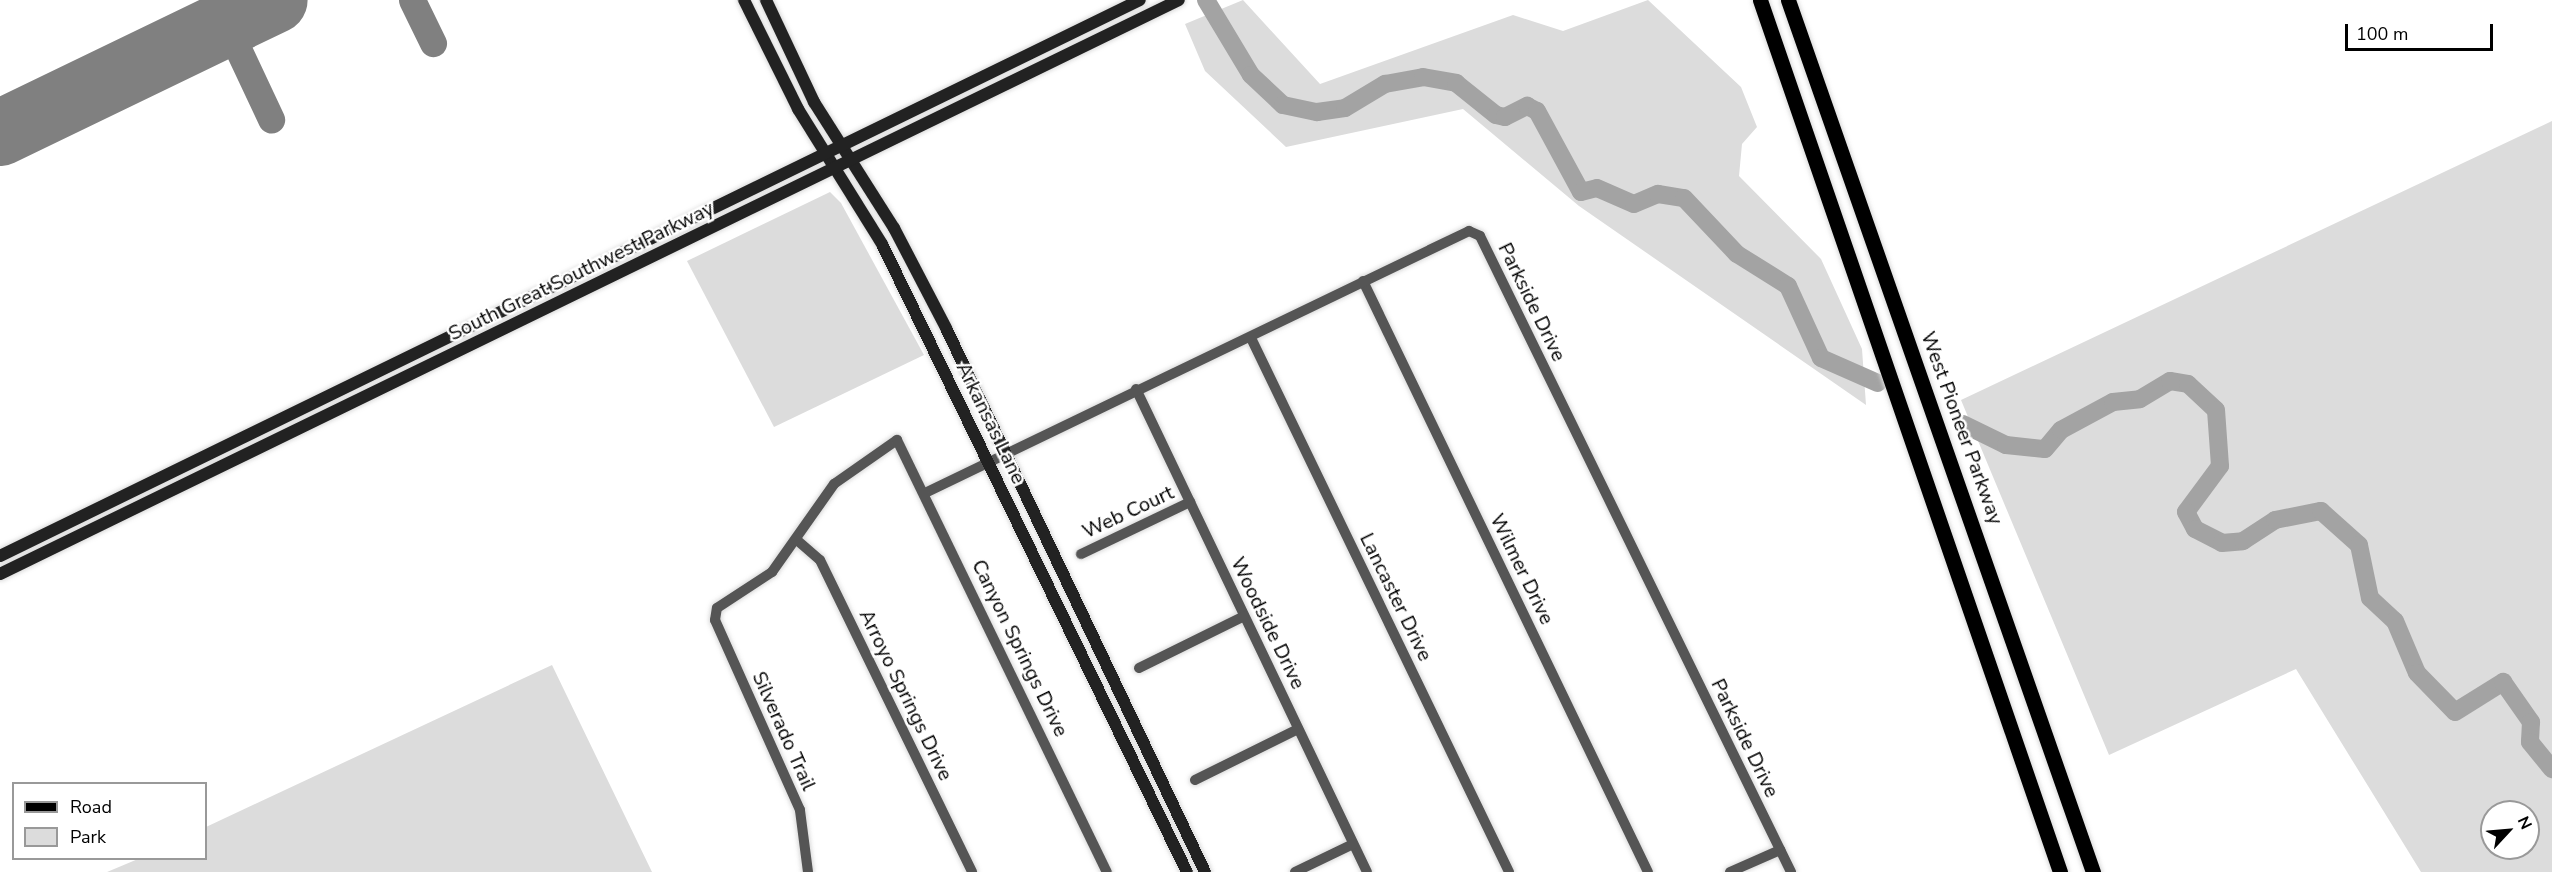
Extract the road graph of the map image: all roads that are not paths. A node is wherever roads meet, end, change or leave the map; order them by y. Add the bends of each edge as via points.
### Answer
1 (744, 0) edge
2 (766, 0) edge
3 (1140, 0) edge
4 (1179, 0) edge
5 (1760, 0) edge
6 (1788, 0) edge
7 (840, 148) junction
8 (826, 155) junction
9 (849, 162) junction
10 (835, 169) junction
11 (662, 234) junction
12 (670, 249) junction
13 (1363, 281) junction
14 (494, 313) junction
15 (504, 331) junction
16 (1251, 338) junction
17 (1136, 389) junction
18 (1005, 454) junction
19 (989, 462) junction
20 (925, 493) junction
21 (1190, 502) junction
22 (798, 541) junction
23 (1081, 554) dead end
24 (0, 556) edge
25 (0, 574) edge
26 (1244, 616) junction
27 (1139, 668) dead end
28 (1298, 729) junction
29 (1195, 780) dead end
30 (1353, 844) junction
31 (1780, 850) junction
32 (808, 872) edge
33 (972, 872) edge
34 (1107, 872) edge
35 (1187, 872) edge
36 (1205, 872) edge
37 (1295, 872) edge
38 (1367, 872) edge
39 (1509, 872) edge
40 (1648, 872) edge
41 (1730, 872) edge
42 (1791, 872) edge
43 (2060, 872) edge
44 (2093, 872) edge

1 - 8 main road, Arkansas Lane
2 - 7 main road, Arkansas Lane
3 - 7 main road, South Great Southwest Parkway
4 - 9 main road, South Great Southwest Parkway
5 - 43 main road
6 - 44 main road, West Pioneer Parkway
7 - 8 main road, South Great Southwest Parkway
7 - 9 main road, Arkansas Lane
8 - 10 main road, Arkansas Lane
8 - 11 main road, South Great Southwest Parkway
9 - 10 main road, South Great Southwest Parkway
9 - 18 main road, Arkansas Lane via 894,228
10 - 12 main road, South Great Southwest Parkway
10 - 19 main road, Arkansas Lane via 882,244
11 - 12 main road
11 - 14 main road, South Great Southwest Parkway
12 - 15 main road, South Great Southwest Parkway
13 - 16 street, Parkside Drive
13 - 31 street, Parkside Drive via 1460,233 1480,236
13 - 40 street, Wilmer Drive
14 - 15 main road
14 - 24 main road, South Great Southwest Parkway
15 - 25 main road, South Great Southwest Parkway
16 - 17 street, Parkside Drive
16 - 39 street, Lancaster Drive
17 - 18 street, Parkside Drive
17 - 21 street, Woodside Drive
18 - 19 street, Parkside Drive
18 - 36 main road, Arkansas Lane
19 - 20 street, Parkside Drive
19 - 35 main road, Arkansas Lane
20 - 22 street, Canyon Springs Drive via 897,440 834,484
20 - 34 street, Canyon Springs Drive
21 - 23 street, Web Court
21 - 26 street, Woodside Drive
22 - 32 street, Silverado Trail via 772,572 717,608 715,620 800,810
22 - 33 street, Arroyo Springs Drive via 820,560
26 - 27 street
26 - 28 street, Woodside Drive
28 - 29 street
28 - 30 street, Woodside Drive
30 - 37 street
30 - 38 street, Woodside Drive
31 - 41 street
31 - 42 street, Parkside Drive

